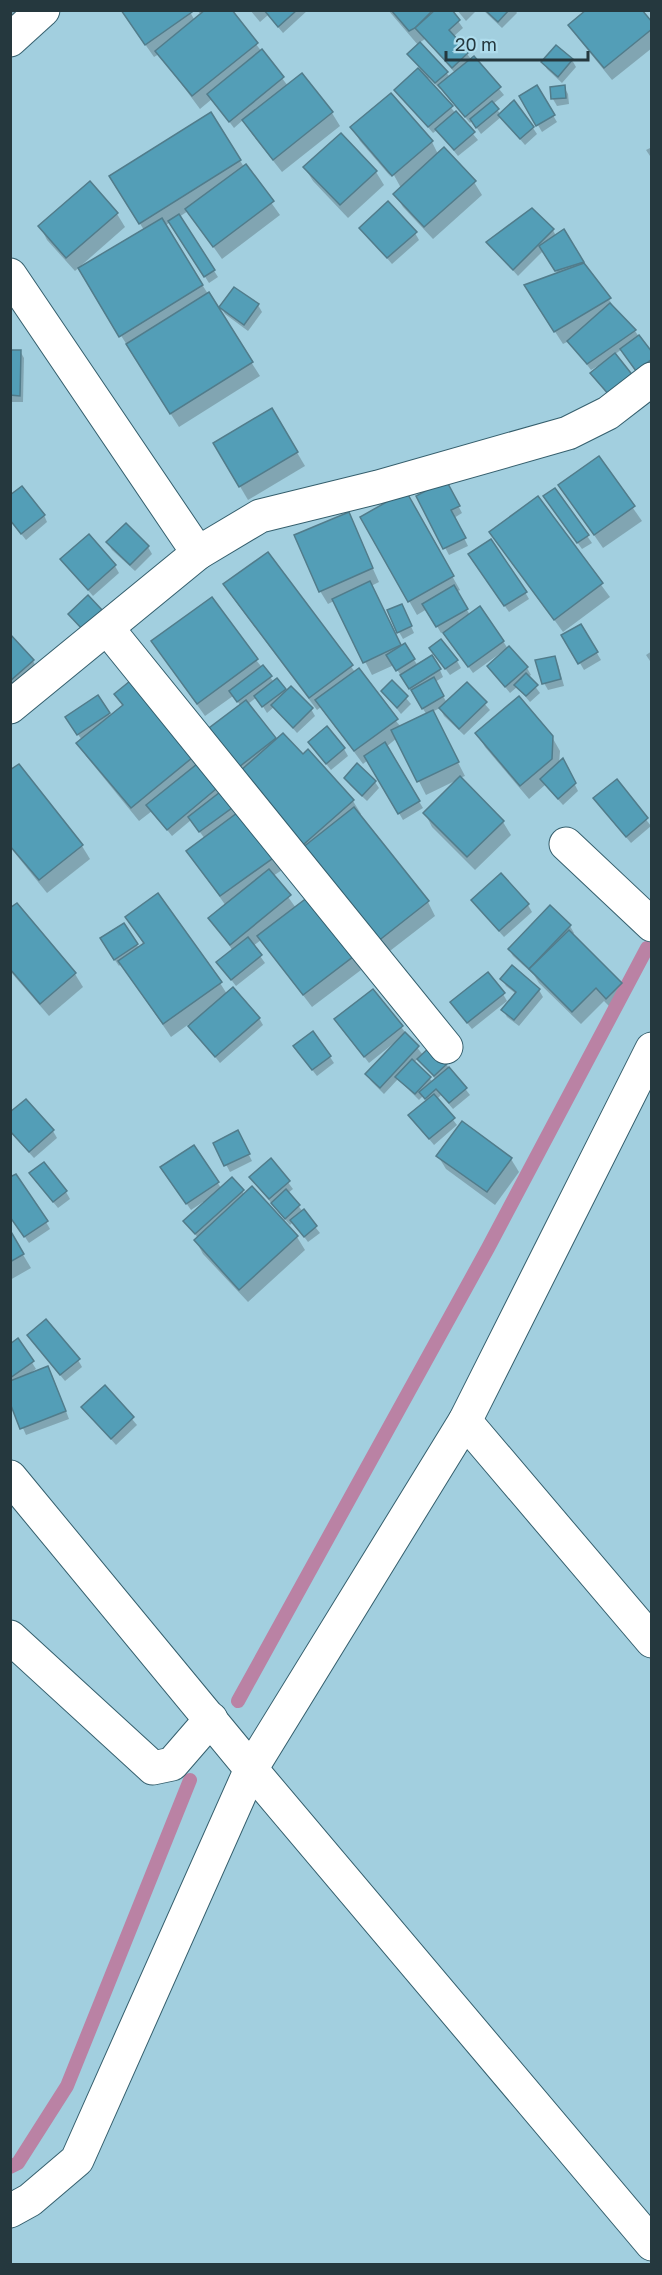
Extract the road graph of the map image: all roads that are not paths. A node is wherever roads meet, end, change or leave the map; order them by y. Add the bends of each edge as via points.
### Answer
1 (43, 10) edge
2 (10, 40) edge
3 (10, 275) edge
4 (651, 379) edge
5 (198, 554) junction
6 (107, 628) junction
7 (10, 707) edge
8 (566, 844) dead end
9 (651, 925) edge
10 (446, 1047) dead end
11 (651, 1049) edge
12 (465, 1421) junction
13 (10, 1477) edge
14 (10, 1637) edge
15 (651, 1641) edge
16 (211, 1719) junction
17 (251, 1769) junction
18 (10, 2211) edge
19 (651, 2244) edge

1 - 2 street
3 - 5 street
4 - 5 street via 608,413 568,433 260,516
5 - 6 street
6 - 7 street
6 - 10 street
8 - 9 street
11 - 12 street
12 - 15 street
12 - 17 street
13 - 16 street
14 - 16 street via 153,1768 172,1764
16 - 17 street
17 - 18 street via 77,2160 30,2200
17 - 19 street

